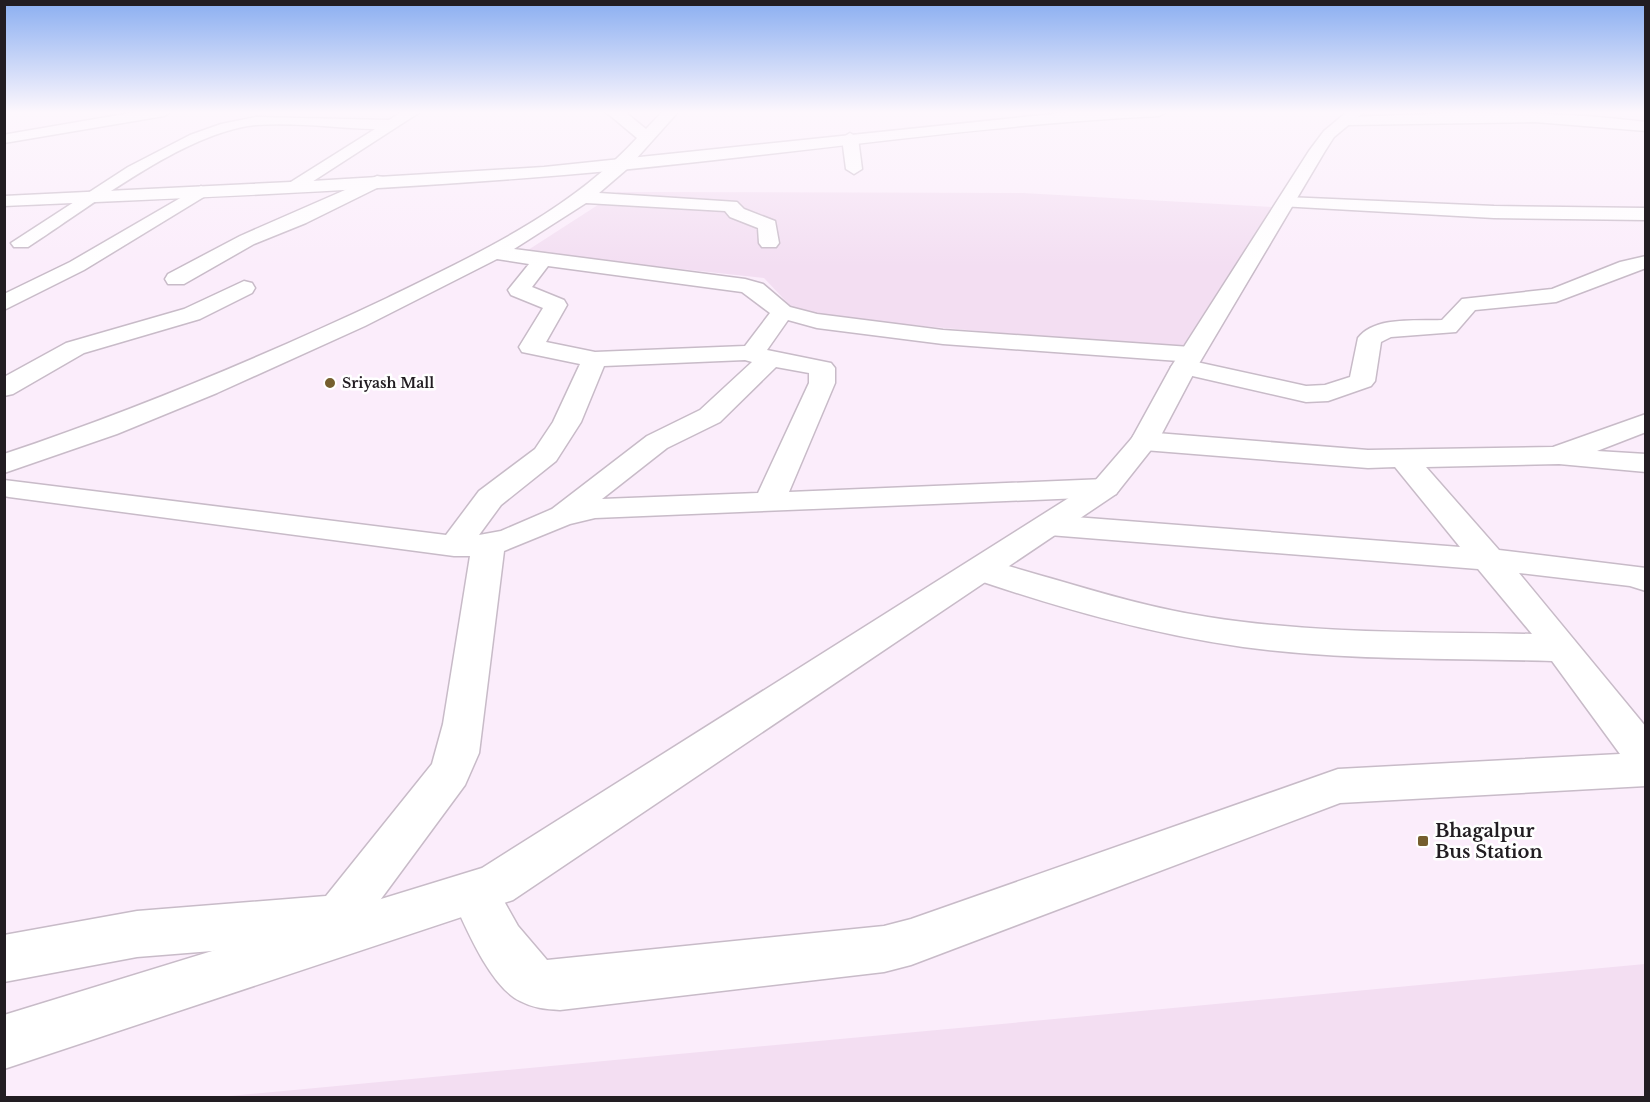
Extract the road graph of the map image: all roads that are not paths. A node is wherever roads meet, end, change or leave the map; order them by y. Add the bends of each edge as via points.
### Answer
1 (149, 163) edge
2 (330, 163) edge
3 (633, 163) edge
4 (853, 163) edge
5 (1310, 163) edge
6 (620, 165) junction
7 (854, 169) dead end
8 (377, 181) junction
9 (296, 185) junction
10 (1402, 186) dead end
11 (201, 191) junction
12 (96, 197) junction
13 (579, 197) junction
14 (4, 201) edge
15 (1286, 202) junction
16 (1396, 208) junction
17 (1646, 214) edge
18 (13, 243) edge
19 (769, 243) dead end
20 (55, 244) dead end
21 (78, 245) dead end
22 (112, 246) junction
23 (495, 253) junction
24 (543, 259) junction
25 (1646, 262) edge
26 (176, 279) dead end
27 (244, 288) dead end
28 (4, 303) edge
29 (782, 312) junction
30 (758, 356) junction
31 (595, 359) junction
32 (1188, 361) junction
33 (4, 388) edge
34 (1646, 422) edge
35 (1144, 441) junction
36 (1557, 456) junction
37 (1404, 459) junction
38 (1646, 463) edge
39 (6, 481) edge
40 (1105, 488) junction
41 (770, 500) junction
42 (561, 516) junction
43 (1049, 525) junction
44 (471, 545) junction
45 (1487, 559) junction
46 (983, 570) junction
47 (1646, 580) edge
48 (1562, 648) junction
49 (1646, 757) edge
50 (1646, 769) edge
51 (474, 892) junction
52 (339, 917) junction
53 (393, 918) junction
54 (4, 959) edge
55 (4, 1042) edge

1 - 12 street
2 - 9 street
3 - 6 street
4 - 7 street
5 - 15 street
6 - 8 street
6 - 13 street
8 - 9 street
8 - 26 street via 247,240
9 - 11 street
10 - 16 street
11 - 12 street
11 - 22 street
12 - 14 street
12 - 18 street
13 - 19 street via 730,206 737,213 768,225
13 - 23 street
15 - 16 street
15 - 32 street
16 - 17 street
18 - 20 street
21 - 22 street
22 - 28 street
23 - 24 street
23 - 39 street via 274,361 110,428
24 - 29 street via 745,286
24 - 31 street via 519,290 556,305 531,347
25 - 32 street via 1556,295 1470,304 1448,327 1380,332 1370,338 1362,381 1328,393 1284,391
27 - 33 street via 192,314 75,348
29 - 30 street via 754,351
29 - 32 street via 816,321 943,337
30 - 31 street
30 - 41 street via 822,368 822,383
30 - 42 street via 710,416 663,438
31 - 44 street via 567,422 546,455 490,498
32 - 35 street
34 - 36 street
35 - 37 street via 1301,455
35 - 40 street
36 - 37 street
36 - 38 street
37 - 45 street
39 - 44 street
40 - 41 street
40 - 43 street
41 - 42 street via 595,508
42 - 44 street via 512,538
43 - 45 street
43 - 46 street
44 - 52 street via 458,753 450,773
45 - 47 street
45 - 48 street
46 - 48 street via 1072,600 1234,634
46 - 51 street via 496,885
48 - 49 street
50 - 51 street via 1338,786 884,949 571,983 538,984 524,973 486,920
51 - 53 street
52 - 53 street
52 - 54 street via 137,934
53 - 55 street

